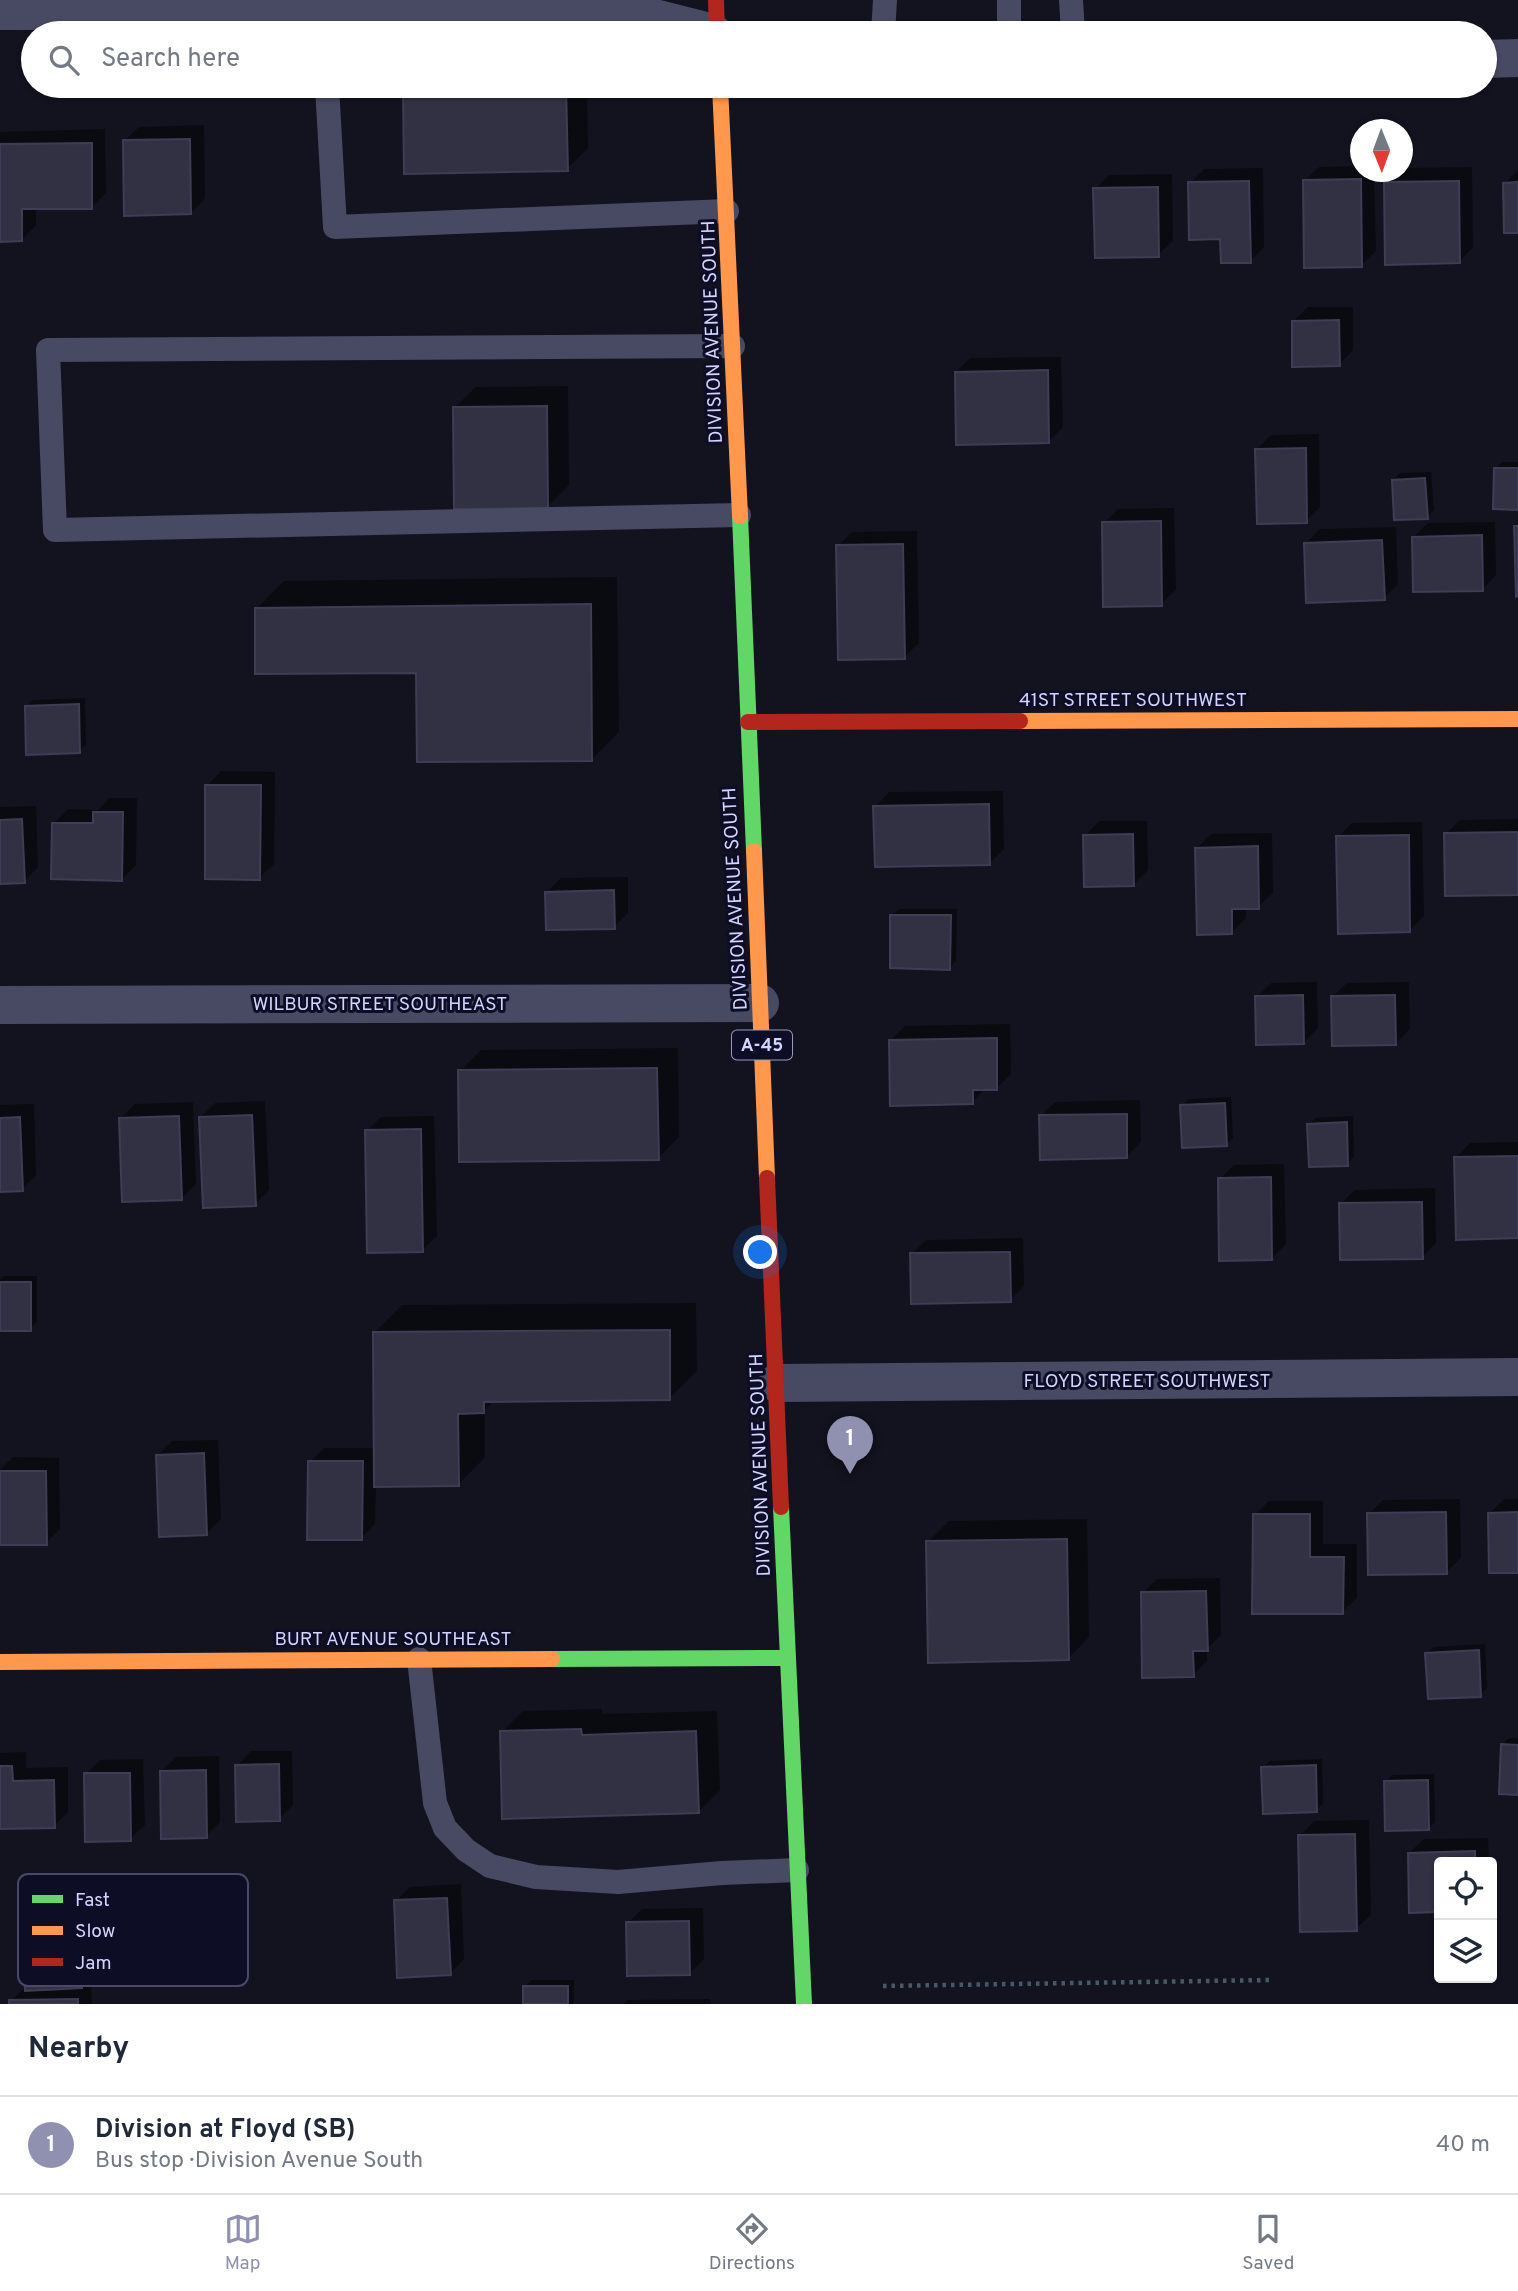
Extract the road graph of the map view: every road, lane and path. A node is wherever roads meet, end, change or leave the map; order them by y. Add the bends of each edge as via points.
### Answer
1 (716, 0) edge
2 (885, 0) edge
3 (1009, 0) edge
4 (1072, 0) edge
5 (158, 5) edge
6 (0, 10) edge
7 (313, 21) edge
8 (340, 21) edge
9 (667, 21) edge
10 (715, 21) edge
11 (884, 21) edge
12 (1009, 21) edge
13 (1073, 21) edge
14 (1497, 58) edge
15 (1518, 58) edge
16 (328, 98) edge
17 (721, 98) edge
18 (727, 211) junction
19 (733, 346) junction
20 (739, 515) junction
21 (1518, 719) edge
22 (748, 722) junction
23 (760, 1003) junction
24 (0, 1004) edge
25 (1518, 1377) edge
26 (777, 1383) junction
27 (419, 1658) junction
28 (787, 1658) junction
29 (0, 1662) edge
30 (797, 1870) junction
31 (1272, 1980) dead end
32 (883, 1986) dead end
33 (804, 2004) edge

1 - 10 main road
2 - 11 lane
3 - 12 lane
4 - 13 lane
5 - 6 street
5 - 7 street
8 - 9 street via 522,10 631,12
14 - 15 street
16 - 18 lane via 335,227
17 - 18 main road, DIVISION AVENUE SOUTH / A-45
18 - 19 main road, DIVISION AVENUE SOUTH / A-45
19 - 20 main road, DIVISION AVENUE SOUTH / A-45
19 - 20 lane via 48,350 55,530
20 - 22 main road, DIVISION AVENUE SOUTH / A-45
21 - 22 main road, 41ST STREET SOUTHWEST
22 - 23 main road, DIVISION AVENUE SOUTH / A-45
23 - 24 street, WILBUR STREET SOUTHEAST
23 - 26 main road, DIVISION AVENUE SOUTH / A-45
25 - 26 street, FLOYD STREET SOUTHWEST
26 - 28 main road, DIVISION AVENUE SOUTH / A-45
27 - 28 main road, BURT AVENUE SOUTHEAST
27 - 29 main road, BURT AVENUE SOUTHEAST
27 - 30 lane via 435,1803 445,1828 490,1867 537,1877 618,1882
28 - 30 main road, DIVISION AVENUE SOUTH / A-45
30 - 33 main road, DIVISION AVENUE SOUTH / A-45
31 - 32 path

